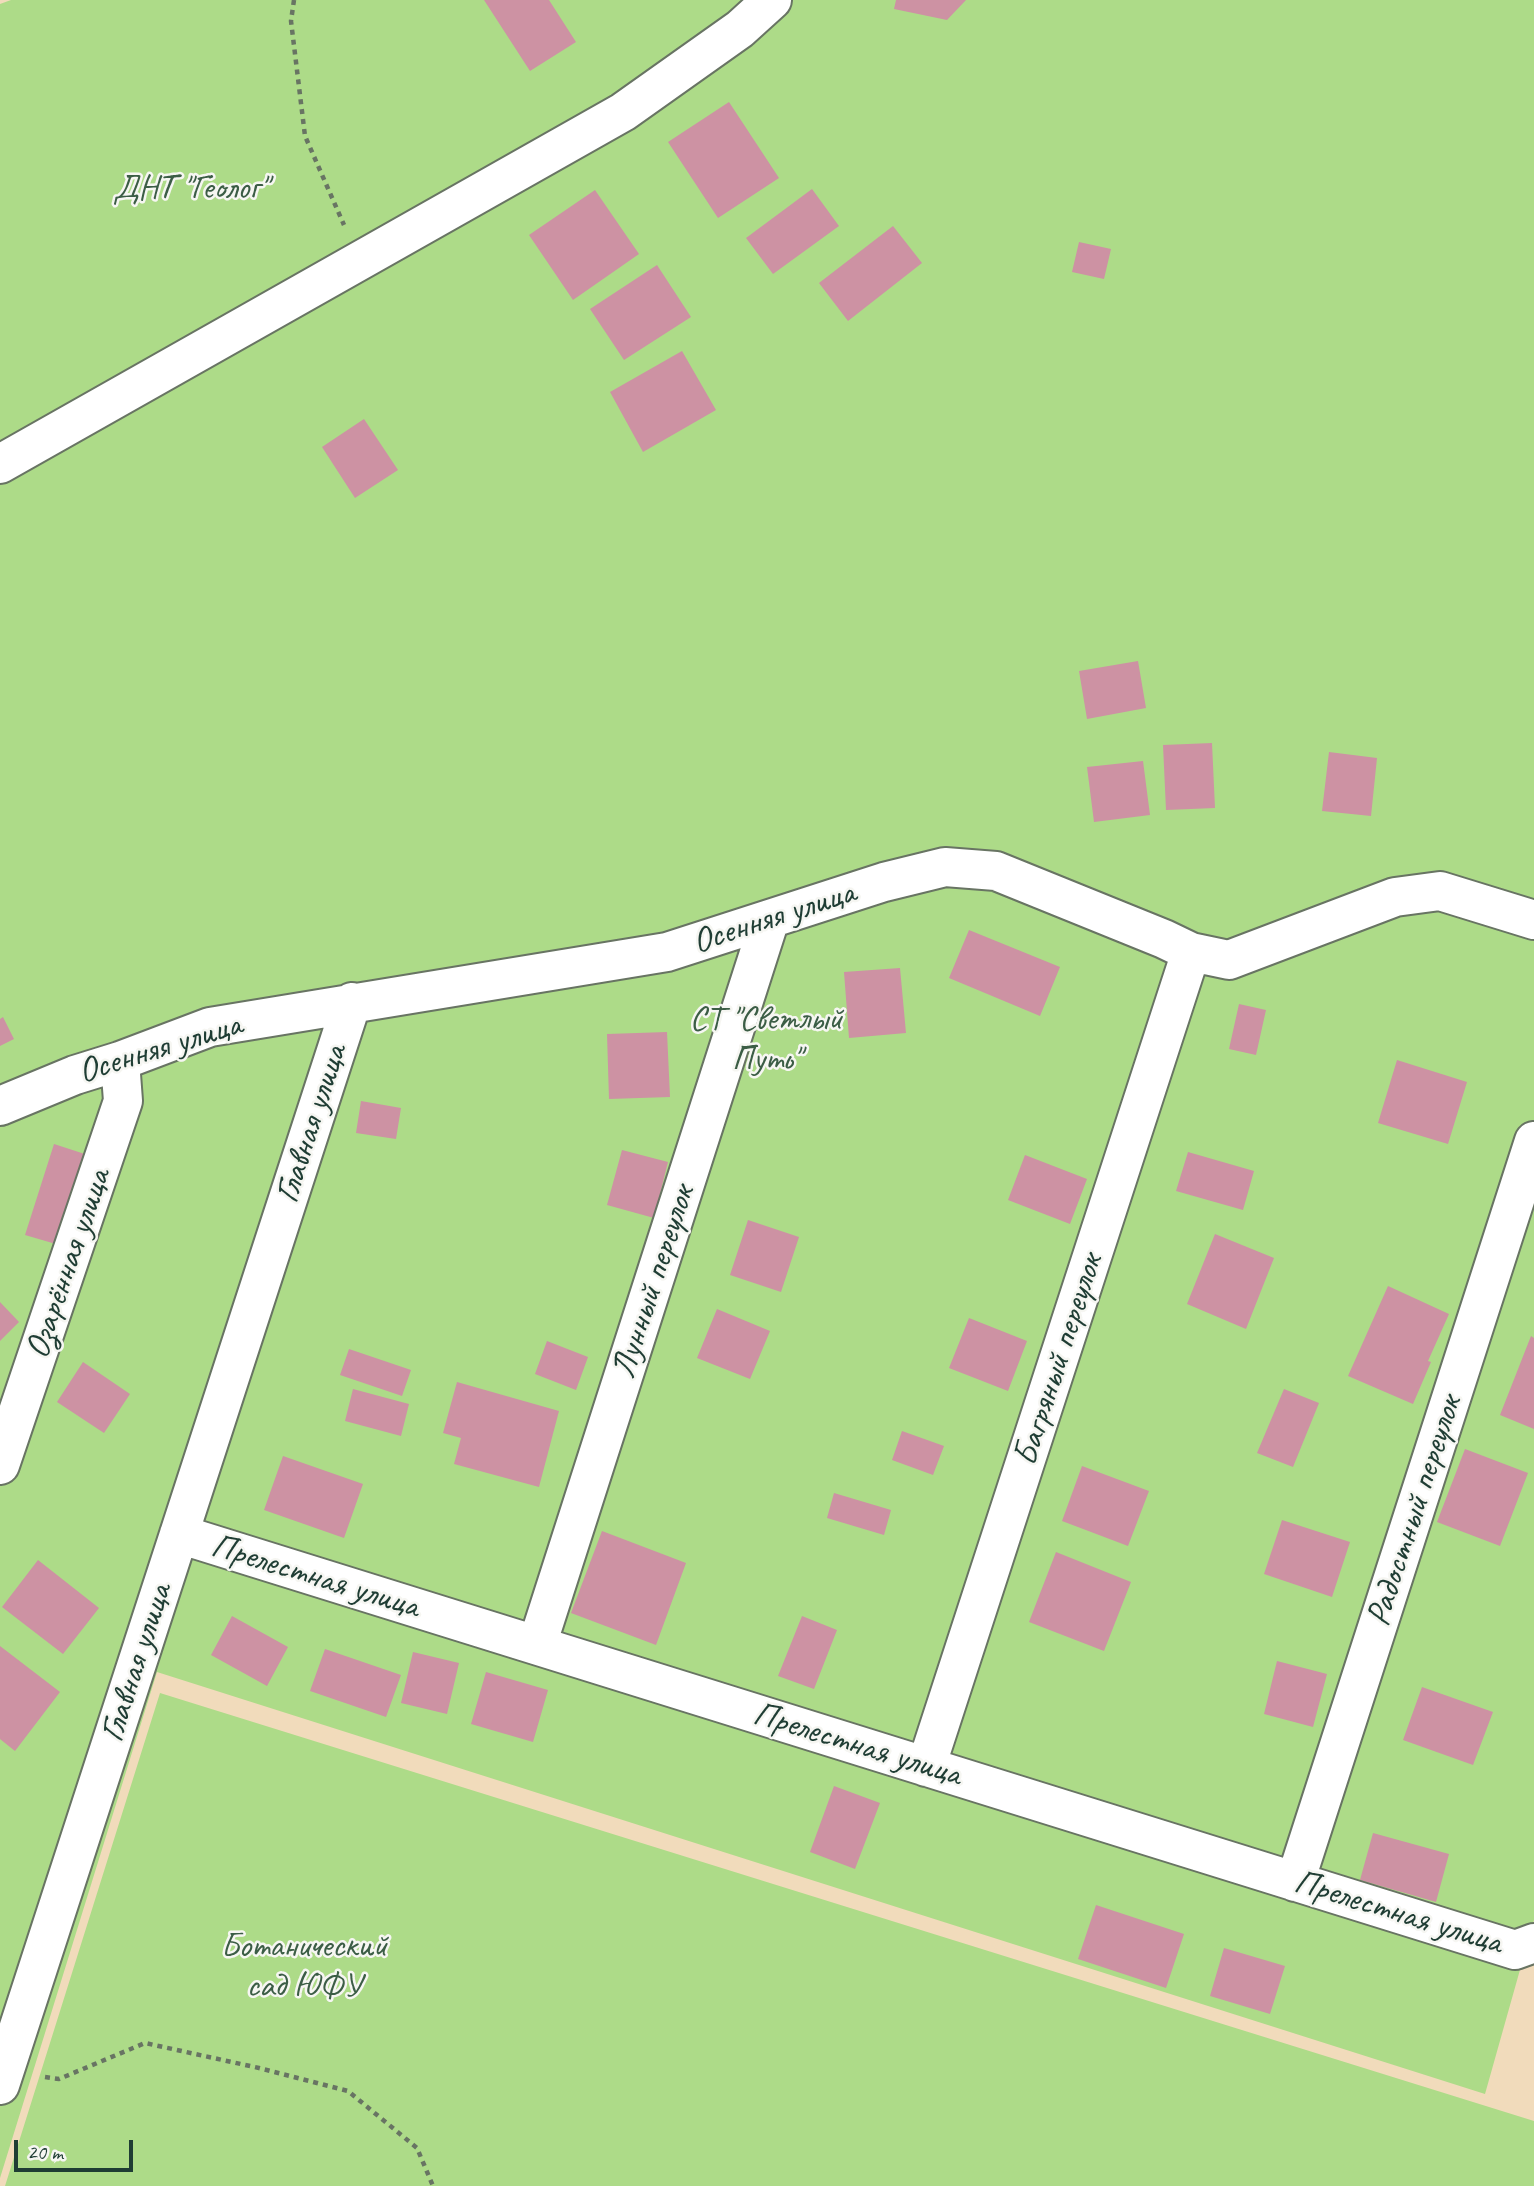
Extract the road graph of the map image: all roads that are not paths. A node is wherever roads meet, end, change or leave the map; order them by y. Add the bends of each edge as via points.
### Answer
1 (772, 0) edge
2 (0, 464) edge
3 (770, 919) junction
4 (1534, 920) edge
5 (1191, 952) junction
6 (352, 1002) junction
7 (120, 1061) junction
8 (0, 1106) edge
9 (1534, 1140) edge
10 (0, 1465) edge
11 (179, 1534) junction
12 (537, 1646) junction
13 (926, 1767) junction
14 (1296, 1882) junction
15 (1534, 1943) edge
16 (2, 2077) edge

1 - 2 street via 740,29 623,112
3 - 5 street, Осенняя улица via 945,867 996,871
3 - 6 street, Осенняя улица via 667,952
3 - 12 street, Лунный переулок
4 - 5 street, Осенняя улица via 1440,891 1395,897 1229,960
5 - 13 street, Багряный переулок
6 - 7 street, Осенняя улица via 210,1027
6 - 11 street, Главная улица
7 - 8 street, Осенняя улица
7 - 10 street, Озарённая улица via 123,1101
9 - 14 street, Радостный переулок
11 - 12 street, Прелестная улица
11 - 16 street, Главная улица
12 - 13 street, Прелестная улица
13 - 14 street, Прелестная улица
14 - 15 street, Прелестная улица via 1515,1950

